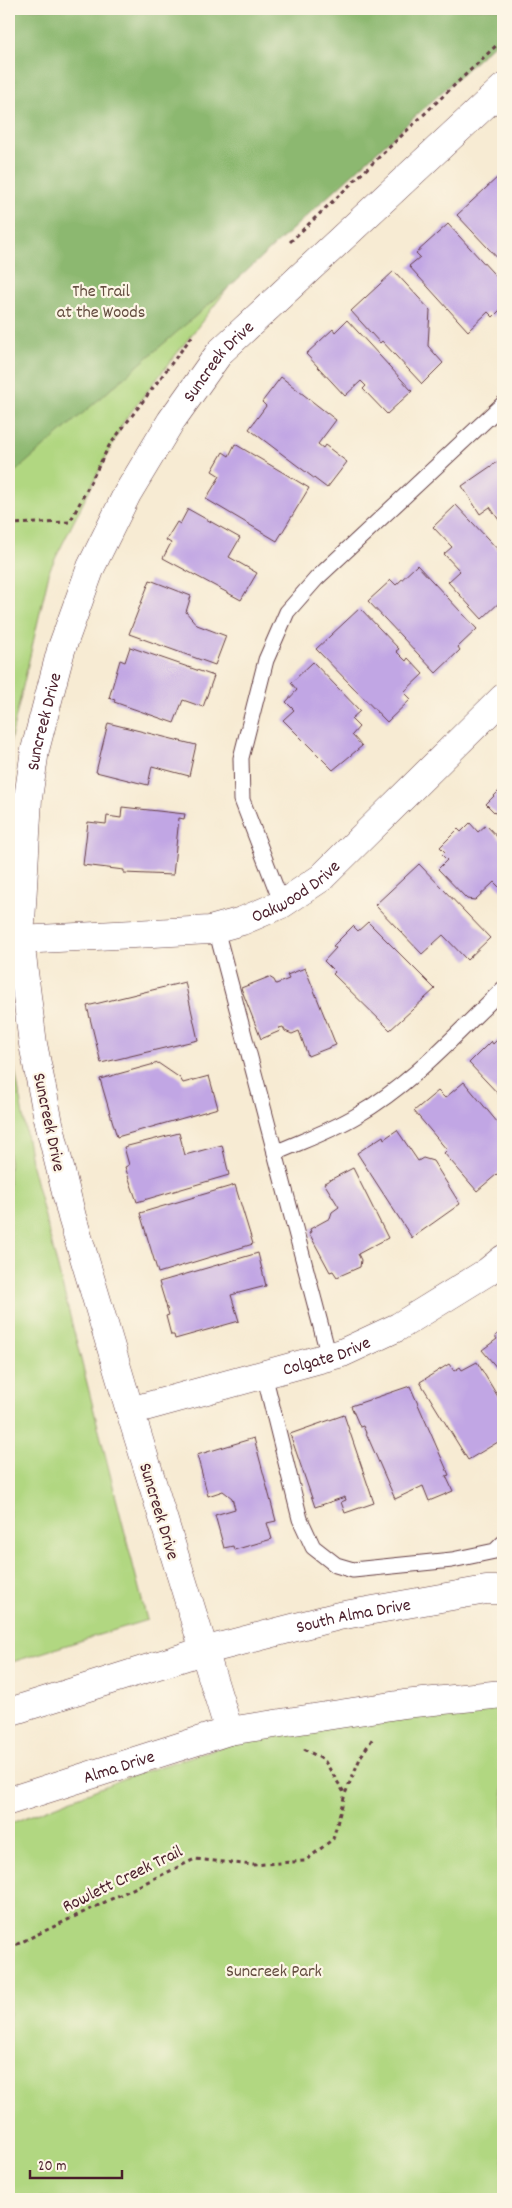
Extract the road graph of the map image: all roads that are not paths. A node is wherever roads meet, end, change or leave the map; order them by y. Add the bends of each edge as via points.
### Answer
1 (503, 88) edge
2 (503, 404) edge
3 (503, 698) edge
4 (282, 904) junction
5 (216, 929) junction
6 (20, 940) junction
7 (503, 988) edge
8 (275, 1153) junction
9 (503, 1259) edge
10 (329, 1357) junction
11 (264, 1374) junction
12 (130, 1411) junction
13 (503, 1544) edge
14 (503, 1590) edge
15 (203, 1651) junction
16 (503, 1694) edge
17 (9, 1712) edge
18 (229, 1731) junction
19 (9, 1801) edge

1 - 6 street, Suncreek Drive via 220,352 171,421 127,494 87,576 61,650 35,750 28,798
2 - 4 lane via 316,579 287,612 266,660 241,758 242,800
3 - 4 street, Oakwood Drive via 321,878
4 - 5 street, Oakwood Drive
5 - 6 street, Oakwood Drive
5 - 8 lane
6 - 12 street, Suncreek Drive via 49,1123 72,1218
7 - 8 lane via 385,1097 355,1117
8 - 10 lane
9 - 10 street, Colgate Drive via 398,1327
10 - 11 street, Colgate Drive
11 - 12 street, Colgate Drive
11 - 13 lane via 300,1519 313,1547 336,1565 353,1570 452,1560 494,1551
12 - 15 street, Suncreek Drive
14 - 15 street, South Alma Drive via 486,1590 339,1616
15 - 17 street
15 - 18 street, Suncreek Drive
16 - 18 street via 404,1704
18 - 19 street, Alma Drive

